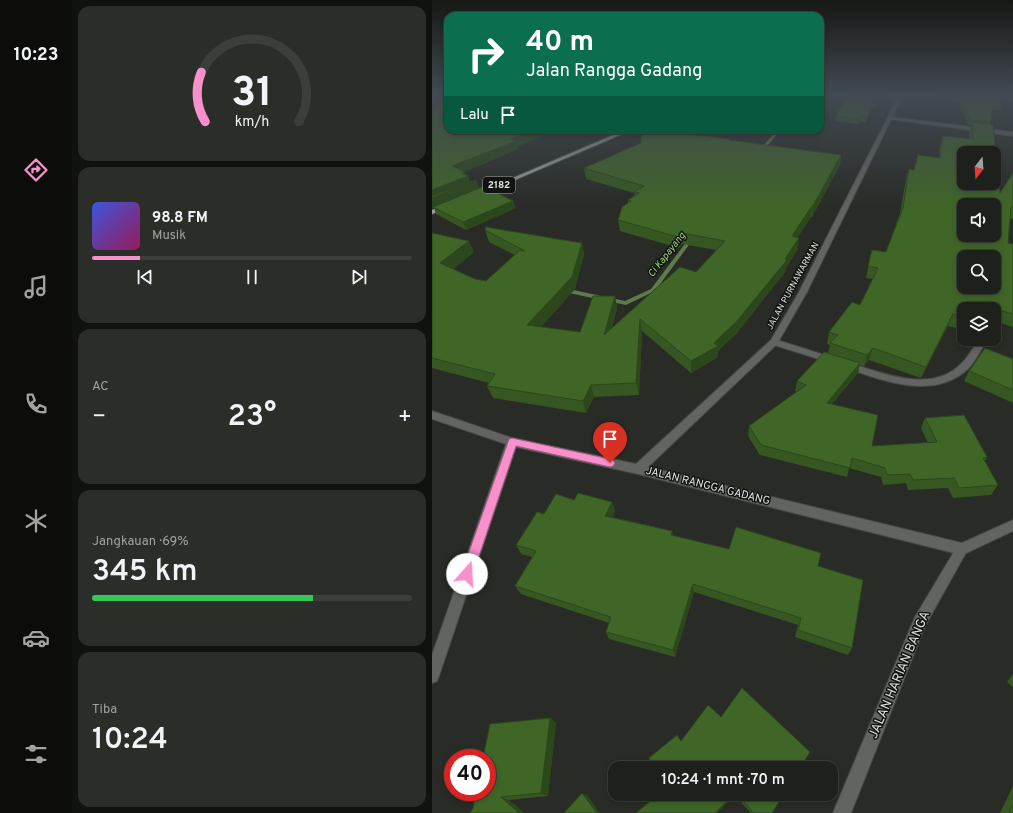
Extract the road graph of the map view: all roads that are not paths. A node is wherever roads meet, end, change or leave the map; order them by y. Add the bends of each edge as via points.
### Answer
1 (883, 133) edge
2 (606, 134) edge
3 (620, 134) edge
4 (558, 154) junction
5 (566, 157) junction
6 (509, 173) dead end
7 (469, 197) edge
8 (456, 202) edge
9 (432, 212) edge
10 (774, 342) junction
11 (978, 346) edge
12 (432, 415) edge
13 (512, 442) junction
14 (638, 469) junction
15 (1013, 525) edge
16 (962, 548) junction
17 (432, 676) edge
18 (842, 813) edge

1 - 10 street, JALAN PURNAWARMAN via 803,292
2 - 4 main road, 2182
3 - 5 main road, 2182
4 - 5 main road
4 - 6 main road, 2182
5 - 7 main road, 2182
8 - 9 main road
10 - 11 street via 896,381 921,382 946,379 966,365
10 - 14 street, JALAN PURNAWARMAN
12 - 13 street, JALAN RANGGA GADANG
13 - 14 street, JALAN RANGGA GADANG
13 - 17 street
14 - 16 street, JALAN RANGGA GADANG
15 - 16 street
16 - 18 street, JALAN HARIAN BANGA via 920,622

